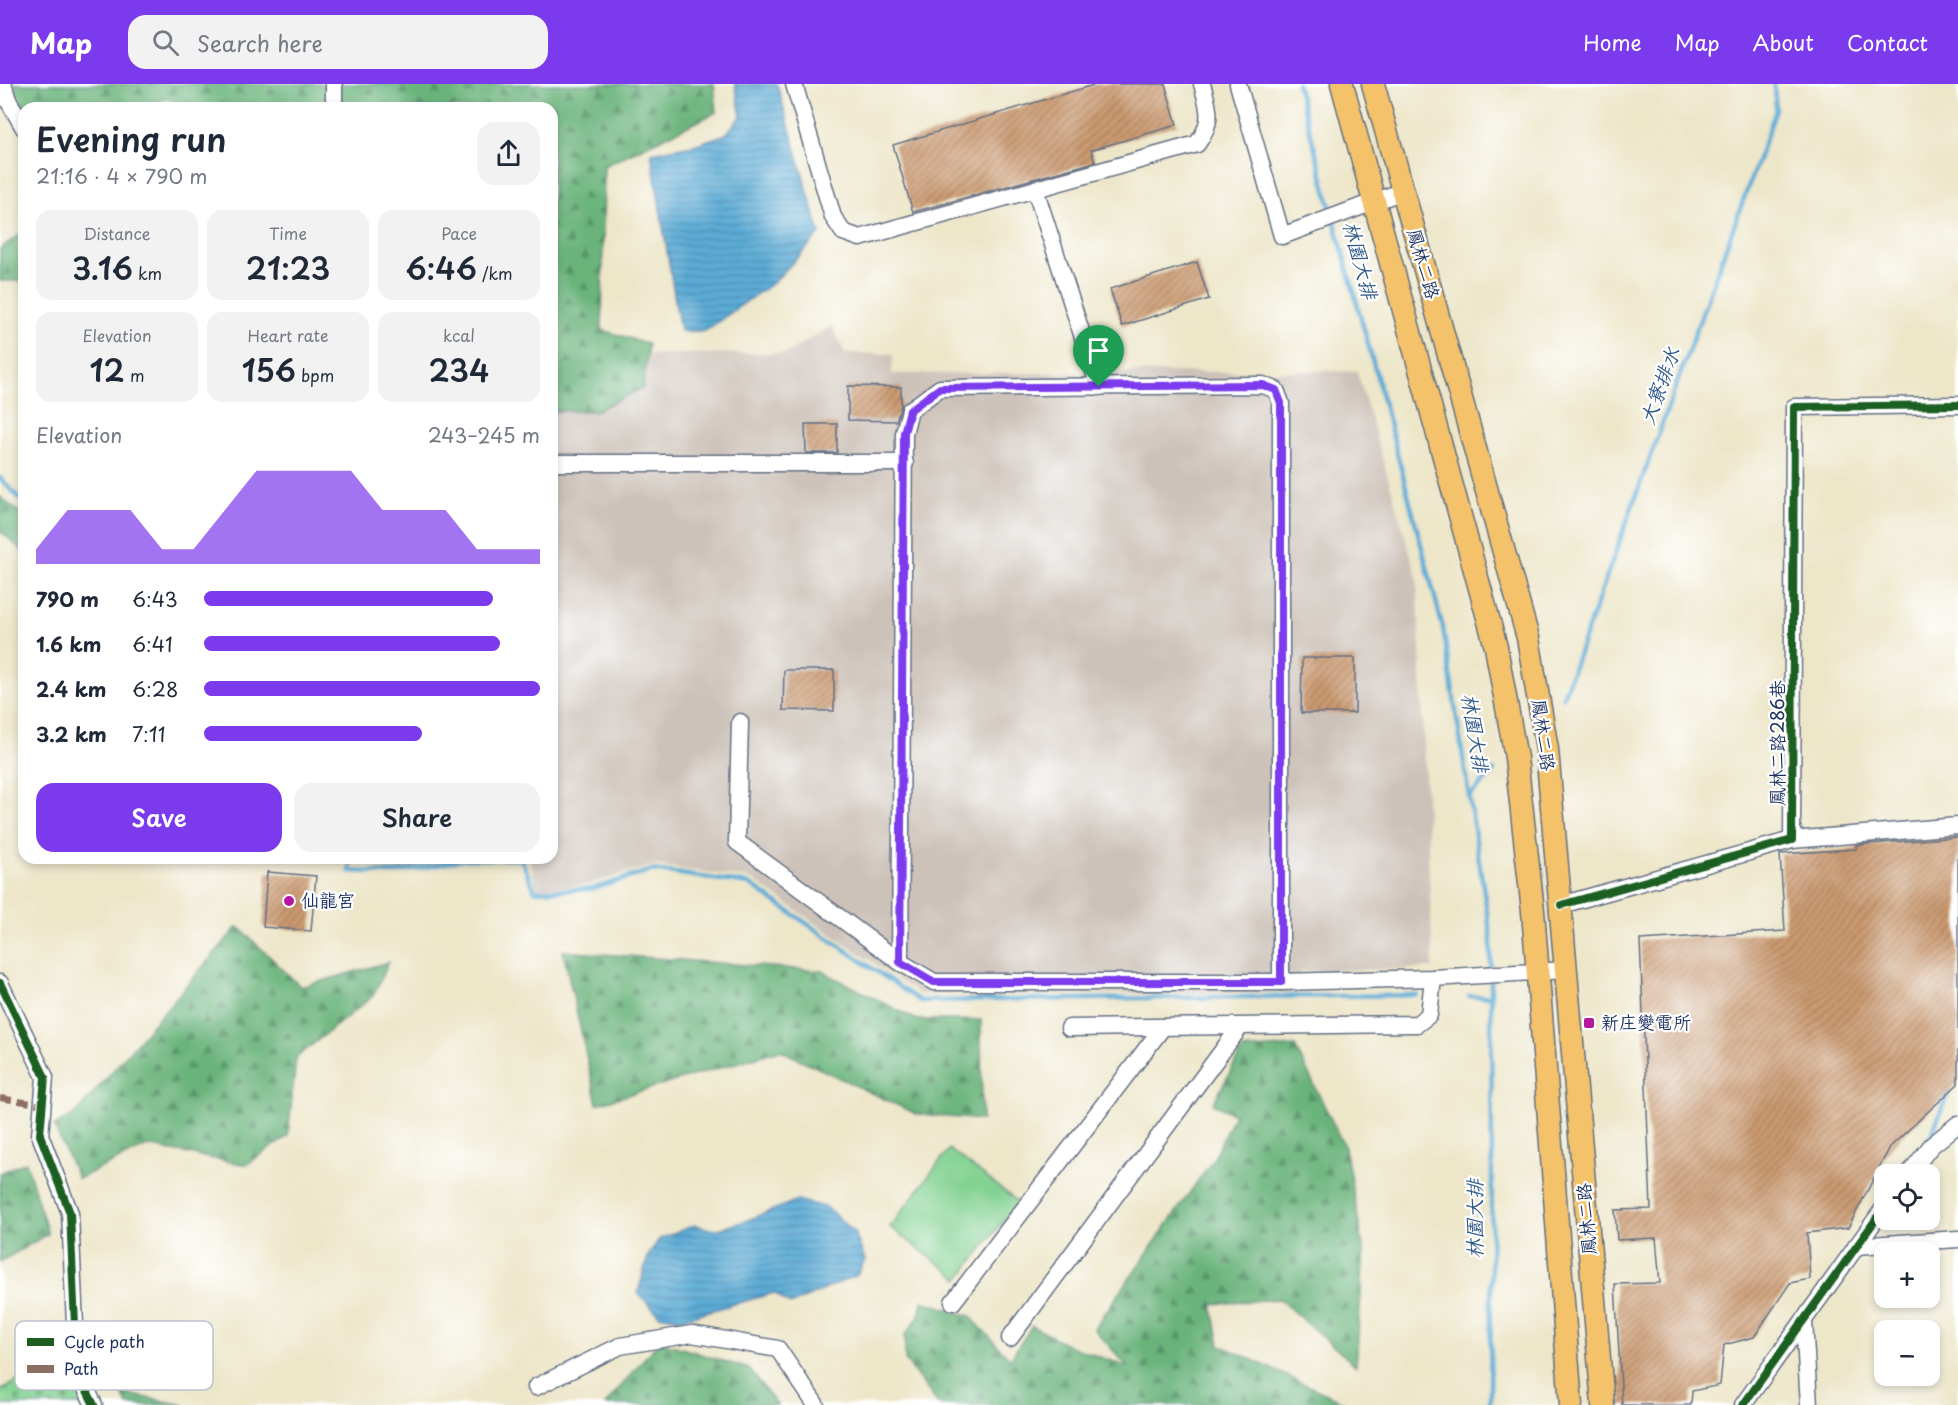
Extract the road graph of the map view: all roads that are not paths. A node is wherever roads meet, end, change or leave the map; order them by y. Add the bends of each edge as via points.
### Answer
1 (3, 84) edge
2 (334, 84) edge
3 (794, 84) edge
4 (1202, 84) edge
5 (1238, 84) edge
6 (1342, 84) edge
7 (1373, 84) edge
8 (334, 102) edge
9 (18, 118) edge
10 (1035, 189) junction
11 (1403, 191) junction
12 (1365, 206) junction
13 (1099, 387) junction
14 (1958, 405) edge
15 (558, 463) edge
16 (905, 463) junction
17 (740, 722) dead end
18 (1958, 826) edge
19 (1792, 840) junction
20 (1562, 905) junction
21 (900, 962) junction
22 (1566, 970) junction
23 (1531, 972) junction
24 (1432, 978) junction
25 (1281, 982) junction
26 (0, 983) edge
27 (1240, 1027) junction
28 (1069, 1028) dead end
29 (1163, 1028) junction
30 (1958, 1124) edge
31 (1918, 1164) edge
32 (1874, 1222) edge
33 (1958, 1239) edge
34 (1856, 1246) junction
35 (953, 1302) dead end
36 (75, 1321) edge
37 (1804, 1321) junction
38 (1010, 1338) dead end
39 (536, 1387) dead end
40 (87, 1390) edge
41 (94, 1405) edge
42 (816, 1405) edge
43 (1571, 1405) edge
44 (1603, 1405) edge
45 (1743, 1405) edge
46 (1809, 1405) edge

1 - 9 street
2 - 8 street
3 - 10 street via 833,218 843,232 860,238
4 - 10 street via 1209,108 1208,130 1197,144
5 - 12 street via 1282,236
6 - 12 main road, 鳳林二路
7 - 11 main road, 鳳林二路
10 - 13 street
11 - 12 street
11 - 20 main road, 鳳林二路 via 1528,638 1547,749
12 - 23 main road, 鳳林二路 via 1496,647 1516,758 1533,911
13 - 16 street via 940,388 910,410 904,433
13 - 25 street via 1263,385 1276,390 1281,403
14 - 19 street, 鳳林二路286巷 via 1794,408
15 - 16 street
16 - 21 street
17 - 21 street via 737,842
18 - 19 street
19 - 20 street
20 - 22 main road, 鳳林二路
21 - 25 street via 934,982
22 - 23 street
22 - 44 main road, 鳳林二路
23 - 24 street
23 - 43 main road, 鳳林二路
24 - 25 street
24 - 27 street via 1429,1015 1417,1024
26 - 36 street via 45,1077 39,1134 70,1213
27 - 29 street
27 - 38 street
28 - 29 street
29 - 35 street
30 - 31 street via 1931,1146
32 - 34 street
33 - 34 street
34 - 37 street
37 - 45 street
37 - 46 street
39 - 42 street via 620,1346 692,1334 778,1348
40 - 41 street

